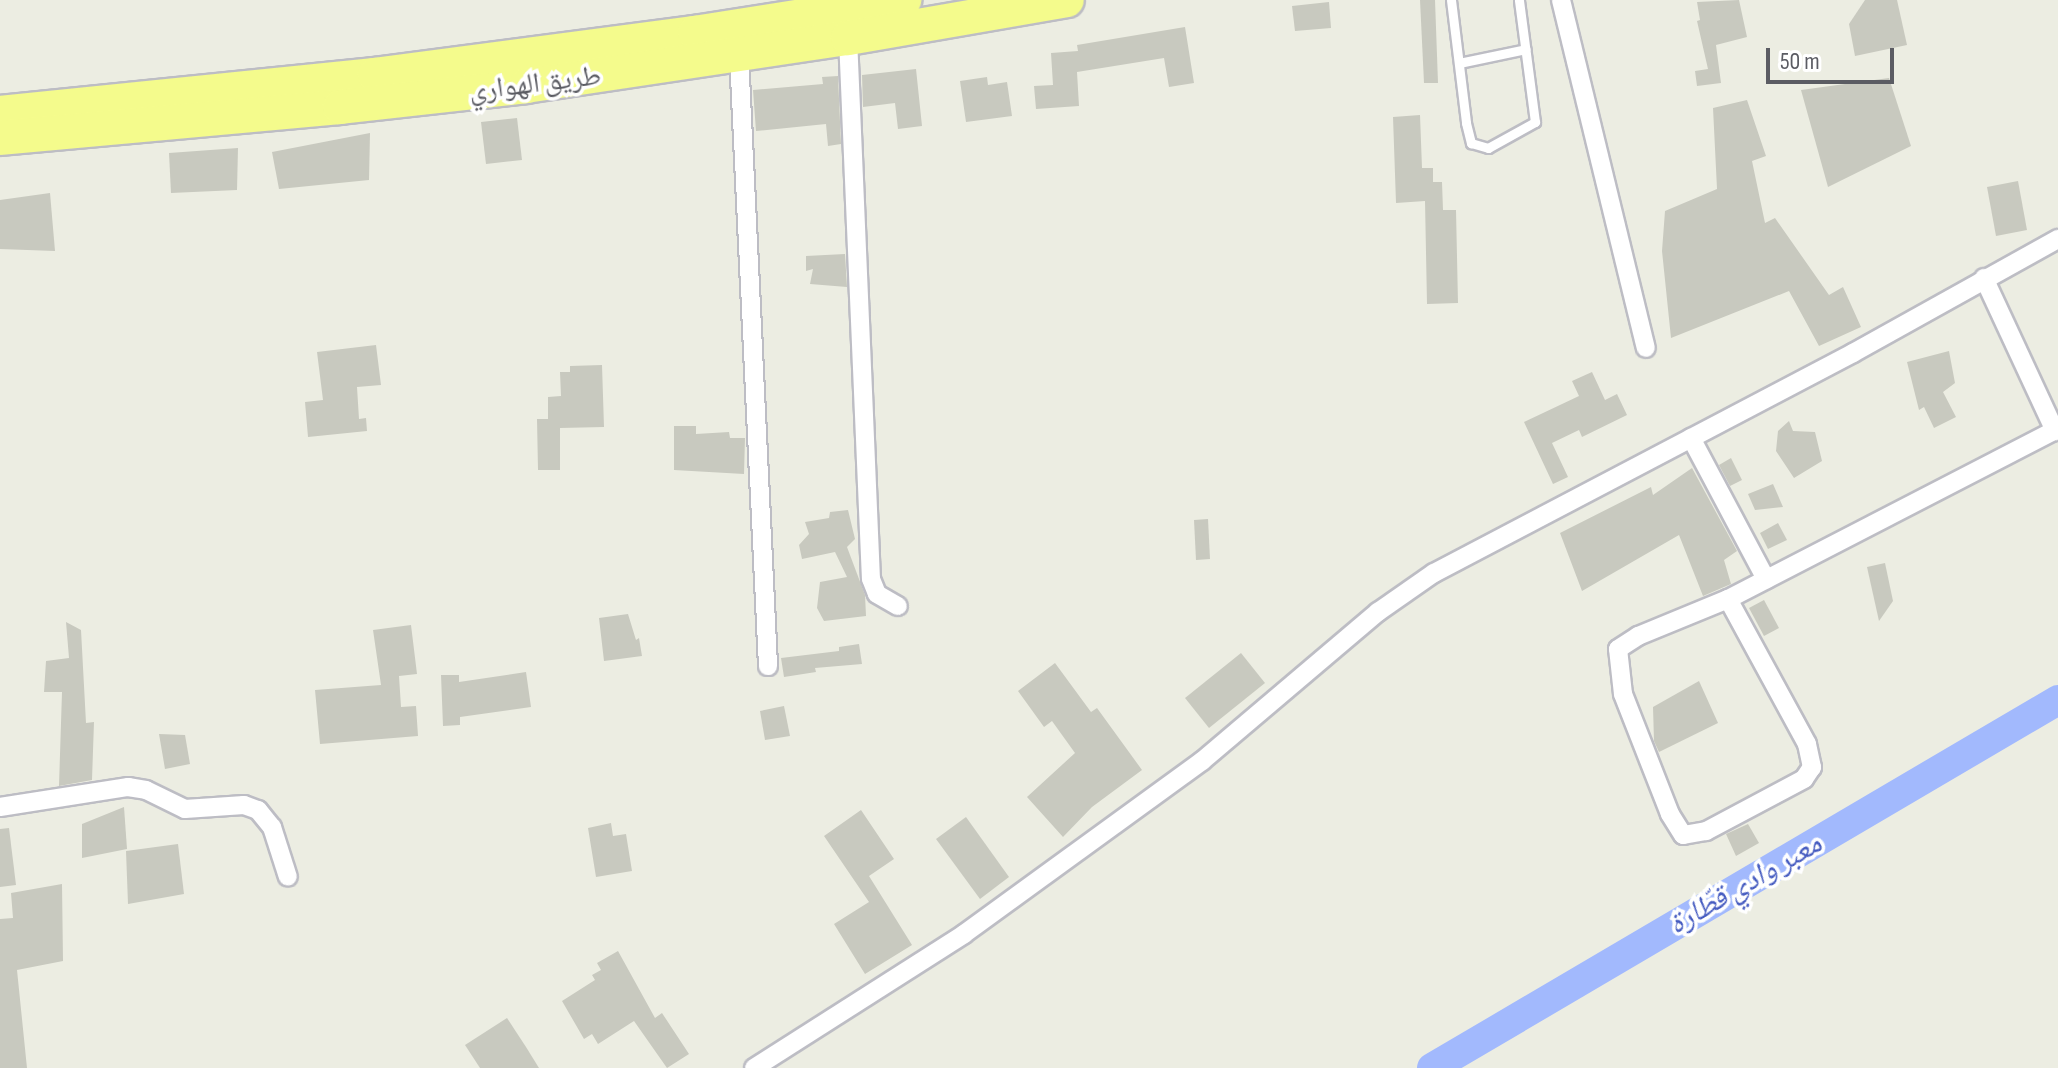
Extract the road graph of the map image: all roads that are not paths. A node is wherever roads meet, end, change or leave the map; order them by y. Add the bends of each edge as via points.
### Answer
1 (904, 0) edge
2 (1067, 0) edge
3 (1451, 0) edge
4 (1519, 0) edge
5 (1561, 0) edge
6 (848, 38) junction
7 (1526, 49) junction
8 (739, 55) junction
9 (1459, 63) junction
10 (0, 113) edge
11 (0, 138) edge
12 (2058, 239) edge
13 (1984, 278) junction
14 (1646, 348) dead end
15 (2056, 430) edge
16 (1691, 438) junction
17 (1766, 579) junction
18 (1728, 599) junction
19 (898, 606) dead end
20 (768, 666) dead end
21 (0, 807) edge
22 (288, 877) dead end
23 (754, 1068) edge

1 - 10 highway, طريق الهواري via 419,70
2 - 6 highway, طريق الهواري
3 - 9 lane
4 - 7 lane
5 - 14 street
6 - 8 highway, طريق الهواري
6 - 19 street via 871,579 877,594
7 - 9 lane
7 - 9 lane via 1535,122 1488,148 1471,143
8 - 11 highway, طريق الهواري via 387,102
8 - 20 street
12 - 13 street
13 - 15 street
13 - 16 street
15 - 17 street
16 - 17 street
16 - 23 street via 1434,573 1378,612 1202,761 964,934
17 - 18 street
18 - 18 street via 1618,649 1623,694 1683,835 1706,831 1804,779 1812,767 1807,744
21 - 22 street via 128,787 185,809 244,805 267,818

